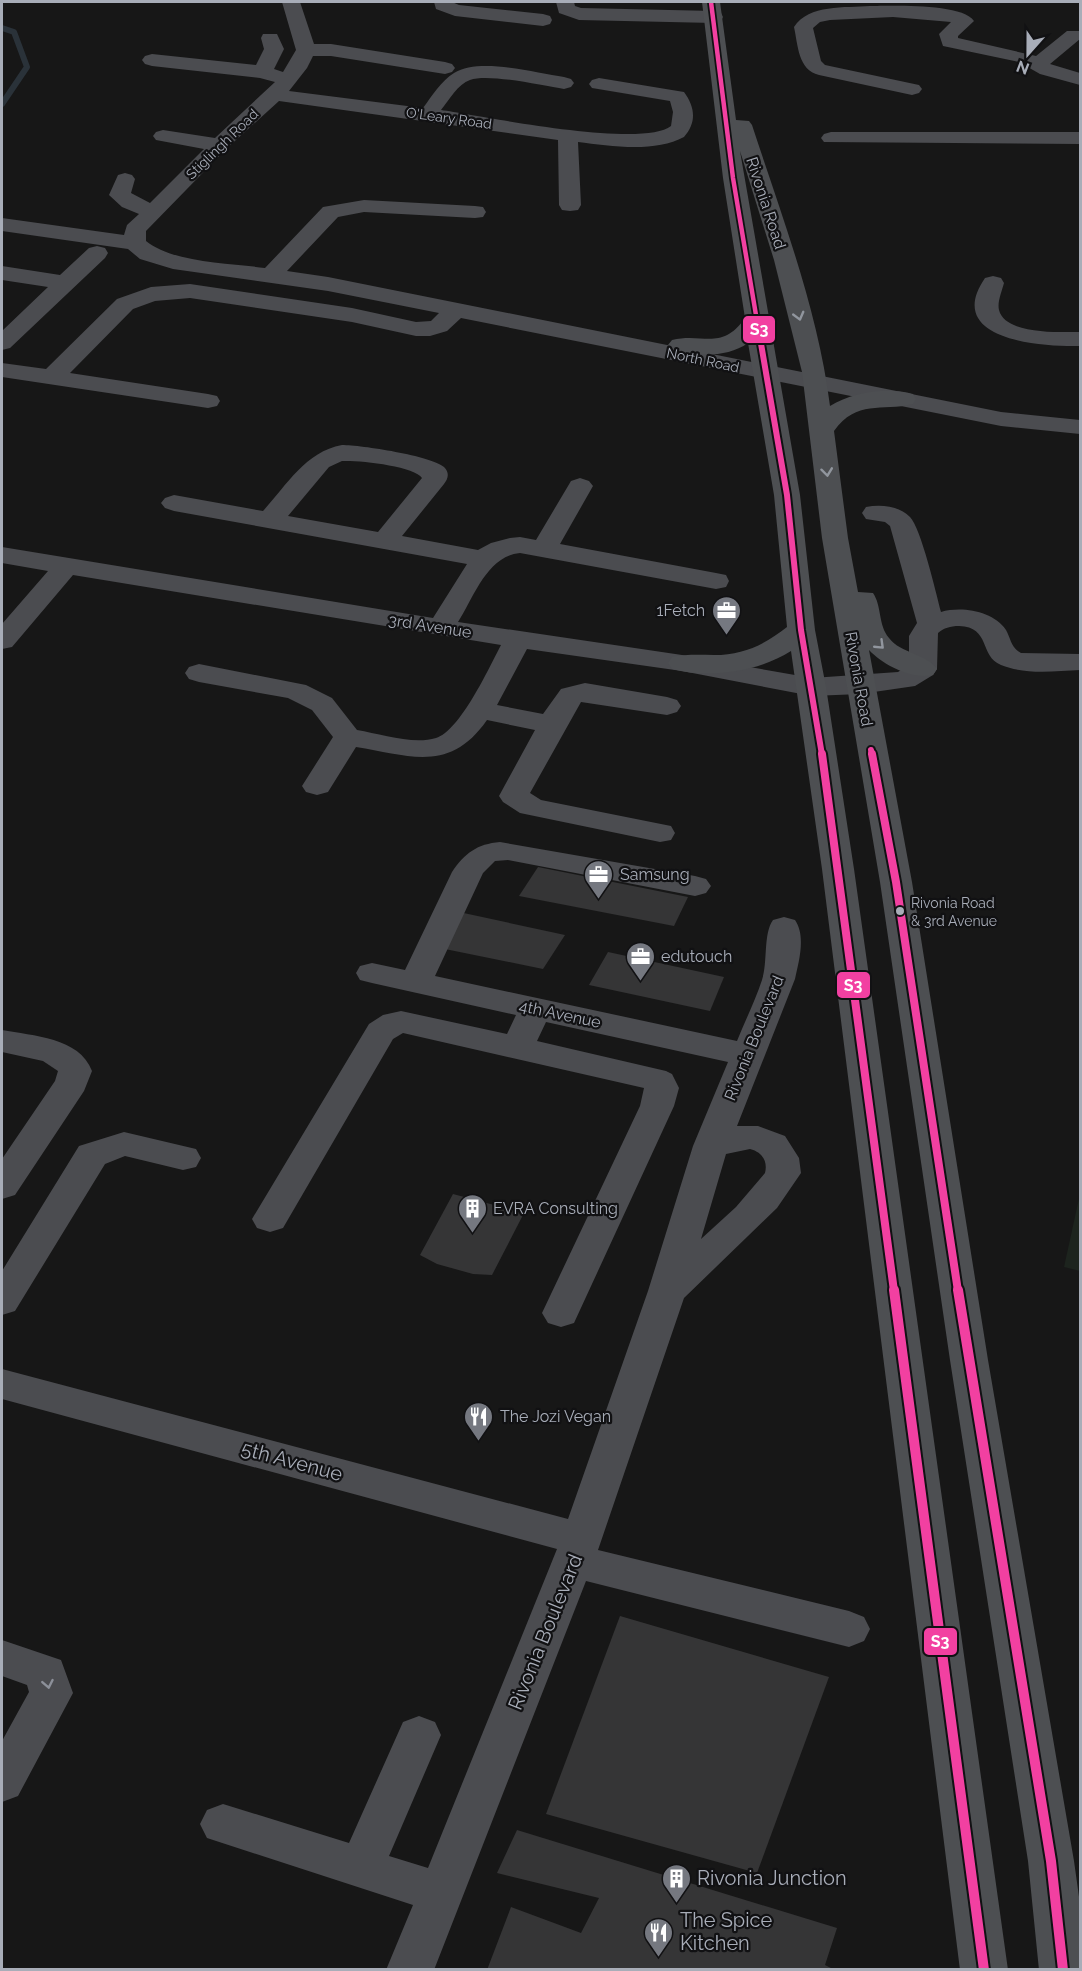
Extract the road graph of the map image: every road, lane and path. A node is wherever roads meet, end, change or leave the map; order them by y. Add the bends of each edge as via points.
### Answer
1 (291, 2) edge
2 (443, 2) edge
3 (565, 2) edge
4 (712, 9) edge
5 (543, 20) dead end
6 (1074, 35) dead end
7 (270, 38) dead end
8 (306, 50) junction
9 (152, 60) dead end
10 (1038, 64) junction
11 (445, 68) dead end
12 (263, 72) junction
13 (721, 74) junction
14 (1080, 79) edge
15 (564, 83) dead end
16 (599, 84) dead end
17 (281, 88) junction
18 (912, 89) dead end
19 (428, 114) junction
20 (568, 134) junction
21 (164, 136) dead end
22 (831, 138) dead end
23 (1080, 138) edge
24 (219, 145) junction
25 (125, 179) dead end
26 (570, 205) dead end
27 (153, 212) junction
28 (476, 212) dead end
29 (2, 225) edge
30 (135, 243) junction
31 (97, 253) dead end
32 (2, 273) edge
33 (270, 276) junction
34 (66, 283) junction
35 (993, 283) dead end
36 (328, 284) junction
37 (456, 310) junction
38 (758, 317) junction
39 (1080, 339) edge
40 (2, 344) edge
41 (680, 345) junction
42 (764, 368) junction
43 (2, 370) edge
44 (52, 377) junction
45 (815, 378) junction
46 (904, 399) junction
47 (208, 401) dead end
48 (1080, 419) edge
49 (1080, 428) edge
50 (822, 430) junction
51 (580, 486) dead end
52 (174, 503) dead end
53 (875, 513) dead end
54 (270, 520) junction
55 (835, 538) junction
56 (385, 541) junction
57 (543, 550) junction
58 (2, 555) edge
59 (483, 559) junction
60 (66, 566) junction
61 (716, 581) dead end
62 (931, 624) junction
63 (441, 628) junction
64 (801, 630) junction
65 (519, 640) junction
66 (2, 641) edge
67 (1080, 662) edge
68 (682, 663) junction
69 (923, 669) junction
70 (199, 673) dead end
71 (860, 685) junction
72 (812, 687) junction
73 (667, 706) dead end
74 (478, 710) junction
75 (551, 724) junction
76 (348, 737) junction
77 (317, 786) dead end
78 (660, 833) dead end
79 (695, 886) dead end
80 (783, 927) dead end
81 (372, 973) dead end
82 (416, 982) junction
83 (536, 1008) junction
84 (2, 1041) edge
85 (517, 1048) junction
86 (748, 1054) junction
87 (711, 1146) junction
88 (183, 1158) dead end
89 (2, 1186) edge
90 (270, 1219) dead end
91 (667, 1291) junction
92 (2, 1301) edge
93 (561, 1313) dead end
94 (2, 1384) edge
95 (578, 1550) junction
96 (849, 1629) dead end
97 (2, 1658) edge
98 (419, 1735) dead end
99 (2, 1782) edge
100 (223, 1824) dead end
101 (361, 1868) junction
102 (441, 1893) junction
103 (410, 1970) edge
104 (984, 1970) edge
105 (1063, 1970) edge

1 - 8 street
2 - 5 street via 455,10
3 - 4 street via 566,9 579,14
4 - 13 main road, Rivonia Road
6 - 10 street
7 - 12 street via 274,49
8 - 11 street via 331,50
8 - 17 street, Stiglingh Road
9 - 12 street, O'Leary Road
10 - 14 street
10 - 18 street via 950,42 948,34 965,21 938,13 819,16 803,27 812,63 819,69
12 - 17 street, O'Leary Road
13 - 38 main road, Rivonia Road via 733,178
13 -> 45 main road, Rivonia Road via 731,92 781,249
15 - 19 street via 469,73 459,78
16 - 20 street, O'Leary Road via 672,94 681,102 684,122 678,133 663,138
17 - 19 street, O'Leary Road
17 - 24 street, Stiglingh Road
19 - 20 street, O'Leary Road
20 - 26 street
21 - 24 street
22 - 23 street
24 - 27 street, Stiglingh Road
25 - 27 street via 120,195
27 - 30 street, Stiglingh Road via 135,231
28 - 33 street via 364,206 331,212
29 - 30 street
30 - 33 street, North Road via 148,254 173,262
31 - 34 street
32 - 34 street
33 - 36 street, North Road
34 - 40 street
35 - 39 street via 988,314 1000,327 1031,337
36 - 37 street, North Road
36 - 41 street, North Road via 368,287
37 - 42 street, North Road
37 - 44 street via 439,326 416,329 352,315 190,291 151,294 125,303
38 - 41 main road via 731,344 708,348
38 - 42 main road, Rivonia Road
41 - 42 street, North Road
42 - 45 street, North Road
42 - 64 main road, Rivonia Road via 788,495
43 - 44 street
44 - 47 street
45 - 46 street, North Road
45 - 48 street, North Road
45 - 50 main road, Rivonia Road
46 - 49 street, North Road
46 - 50 main road via 856,402 831,414
50 -> 55 main road, Rivonia Road
51 - 57 street
52 - 54 street
53 - 62 street via 892,515 902,523
54 - 56 street
54 - 56 street via 328,456 355,453 435,472 435,479
55 -> 69 main road via 854,558 860,572 867,627 872,637 887,652
55 - 71 main road, Rivonia Road
56 - 59 street
57 - 59 street via 509,546 490,552
57 - 61 street
58 - 60 street, 3rd Avenue
59 - 63 street
60 - 63 street, 3rd Avenue
60 - 66 street
62 - 67 street via 953,618 973,619 992,631 1001,652 1010,658 1024,662
62 - 69 street via 922,638
63 - 65 street, 3rd Avenue
64 - 68 main road via 778,649 751,661
64 - 72 main road, Rivonia Road
65 - 68 street, 3rd Avenue
65 - 74 street
68 - 72 street, 3rd Avenue
69 - 71 street, 3rd Avenue via 905,680
70 - 76 street via 296,691 322,705
71 - 72 street, 3rd Avenue
71 - 105 main road, Rivonia Road via 896,882 970,1371 1051,1861
72 - 104 main road, Rivonia Road
73 - 75 street via 585,692 571,695
74 - 75 street
74 - 76 street via 463,732 443,747
75 - 78 street via 514,796 531,807
76 - 77 street
79 - 82 street via 508,850 488,851 477,858 468,872
80 - 86 street, Rivonia Boulevard via 784,955 779,979
81 - 82 street, 4th Avenue
82 - 83 street, 4th Avenue
83 - 85 street
83 - 86 street, 4th Avenue
84 - 89 street via 60,1054 75,1069 72,1083
85 - 90 street via 401,1022 390,1025 381,1032 355,1074
85 - 93 street via 654,1079 662,1088
86 - 87 street, Rivonia Boulevard
87 - 91 street, Rivonia Boulevard
87 - 91 street, Rivonia Boulevard via 739,1137 768,1141 784,1161 784,1171 753,1210
88 - 92 street via 124,1144 92,1155
91 - 95 street, Rivonia Boulevard
94 - 95 street, 5th Avenue
95 - 96 street, 5th Avenue
95 - 102 street, Rivonia Boulevard
97 -> 99 street via 46,1672 51,1692
98 - 101 street
100 - 101 street
101 - 102 street
102 - 103 street, Rivonia Boulevard

